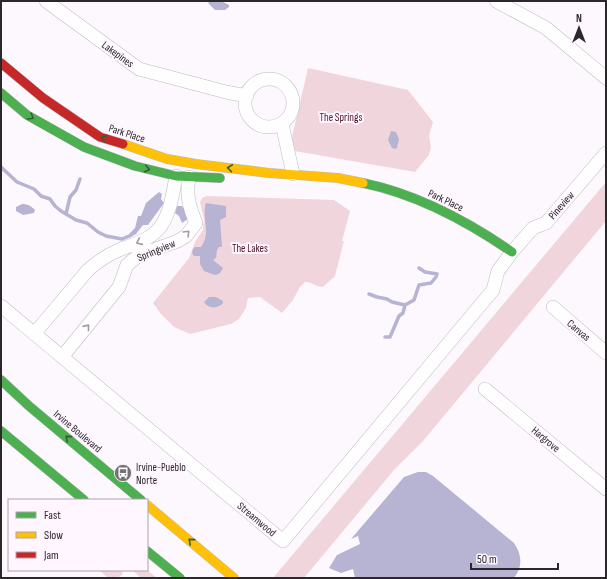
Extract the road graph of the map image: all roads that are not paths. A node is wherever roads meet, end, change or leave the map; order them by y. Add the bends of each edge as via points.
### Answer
1 (46, 1) edge
2 (496, 1) edge
3 (1, 64) edge
4 (606, 78) edge
5 (1, 93) edge
6 (247, 96) junction
7 (282, 124) junction
8 (606, 153) edge
9 (269, 173) junction
10 (293, 174) junction
11 (183, 176) junction
12 (512, 252) junction
13 (1, 306) edge
14 (553, 307) dead end
15 (34, 334) junction
16 (606, 353) edge
17 (62, 357) junction
18 (1, 380) edge
19 (485, 389) dead end
20 (1, 430) edge
21 (606, 490) edge
22 (83, 499) edge
23 (140, 499) edge
24 (148, 506) edge
25 (148, 552) edge
26 (180, 578) edge
27 (234, 578) edge

1 - 6 street, Lakepines via 139,70
2 - 4 street via 546,28
9 -> 3 street, Park Place via 167,158 100,137 43,98
5 -> 11 street, Park Place via 27,115 84,146 135,166
6 - 7 street via 247,112 257,124 272,127
6 - 7 street via 255,84 261,81 268,79 282,83 291,94 293,108
7 - 10 street
8 - 12 street, Pineview via 546,223 532,228
9 - 10 street, Park Place
9 - 11 street, Park Place via 231,178
10 - 12 street, Park Place via 338,178 402,194 481,230
11 -> 15 street, Springview via 161,226 153,235 98,261
17 -> 11 street, Springview via 119,287 127,265 139,255 178,241 186,236 196,223 188,203
12 - 17 street, Streamwood via 498,271 493,290 283,541
13 - 15 street, Streamwood
14 - 16 street, Canvas
15 - 17 street, Streamwood
23 -> 18 street, Irvine Boulevard
19 - 21 street, Hargrove
20 - 22 street
27 -> 24 street
25 - 26 street

